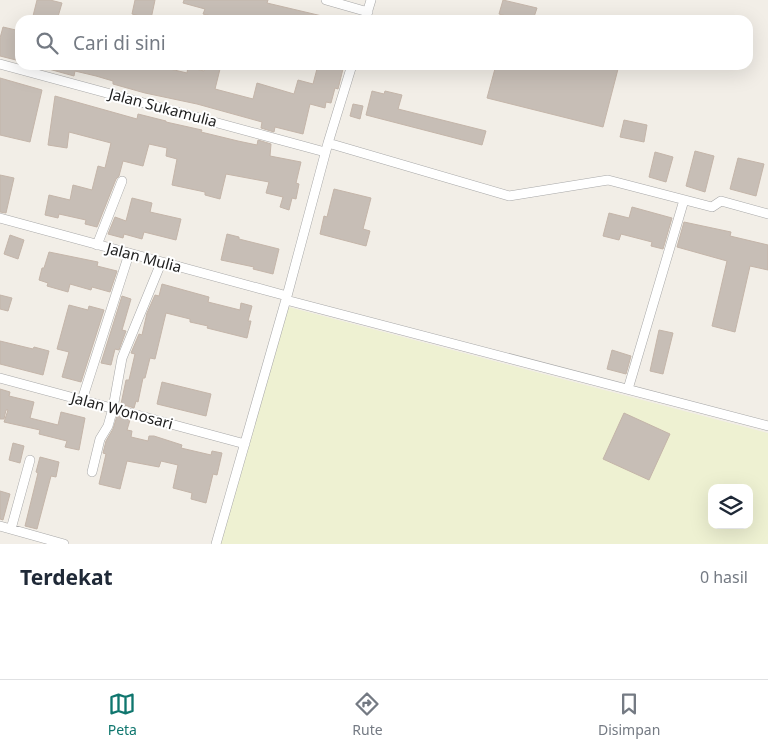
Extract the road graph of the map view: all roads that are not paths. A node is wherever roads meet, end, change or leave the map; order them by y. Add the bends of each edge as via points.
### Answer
1 (326, 0) edge
2 (371, 0) edge
3 (364, 15) edge
4 (367, 15) edge
5 (0, 64) edge
6 (15, 68) edge
7 (23, 70) edge
8 (350, 70) edge
9 (326, 148) junction
10 (122, 181) dead end
11 (684, 200) junction
12 (768, 214) edge
13 (0, 218) edge
14 (97, 245) junction
15 (129, 254) junction
16 (161, 262) junction
17 (287, 298) junction
18 (0, 378) edge
19 (628, 389) junction
20 (82, 400) junction
21 (113, 408) junction
22 (768, 426) edge
23 (245, 444) junction
24 (30, 460) dead end
25 (92, 472) dead end
26 (0, 526) edge
27 (11, 529) junction
28 (64, 544) edge
29 (216, 544) edge

1 - 3 street
2 - 4 street
5 - 6 street, Jalan Sukamulia
7 - 9 street, Jalan Sukamulia
8 - 9 street
9 - 11 street, Jalan Sukamulia via 509,196 608,180
9 - 17 street
10 - 14 street
11 - 12 street, Jalan Sukamulia via 712,207 721,201
11 - 19 street
13 - 14 street, Jalan Mulia
14 - 15 street, Jalan Mulia
15 - 16 street, Jalan Mulia
15 - 20 street
16 - 17 street, Jalan Mulia
16 - 21 street via 122,358
17 - 19 street, Jalan Mulia
17 - 23 street
18 - 20 street, Jalan Wonosari
19 - 22 street, Jalan Mulia
20 - 21 street, Jalan Wonosari
21 - 23 street, Jalan Wonosari
21 - 25 street via 100,439
23 - 29 street
24 - 27 street
26 - 27 street
27 - 28 street

